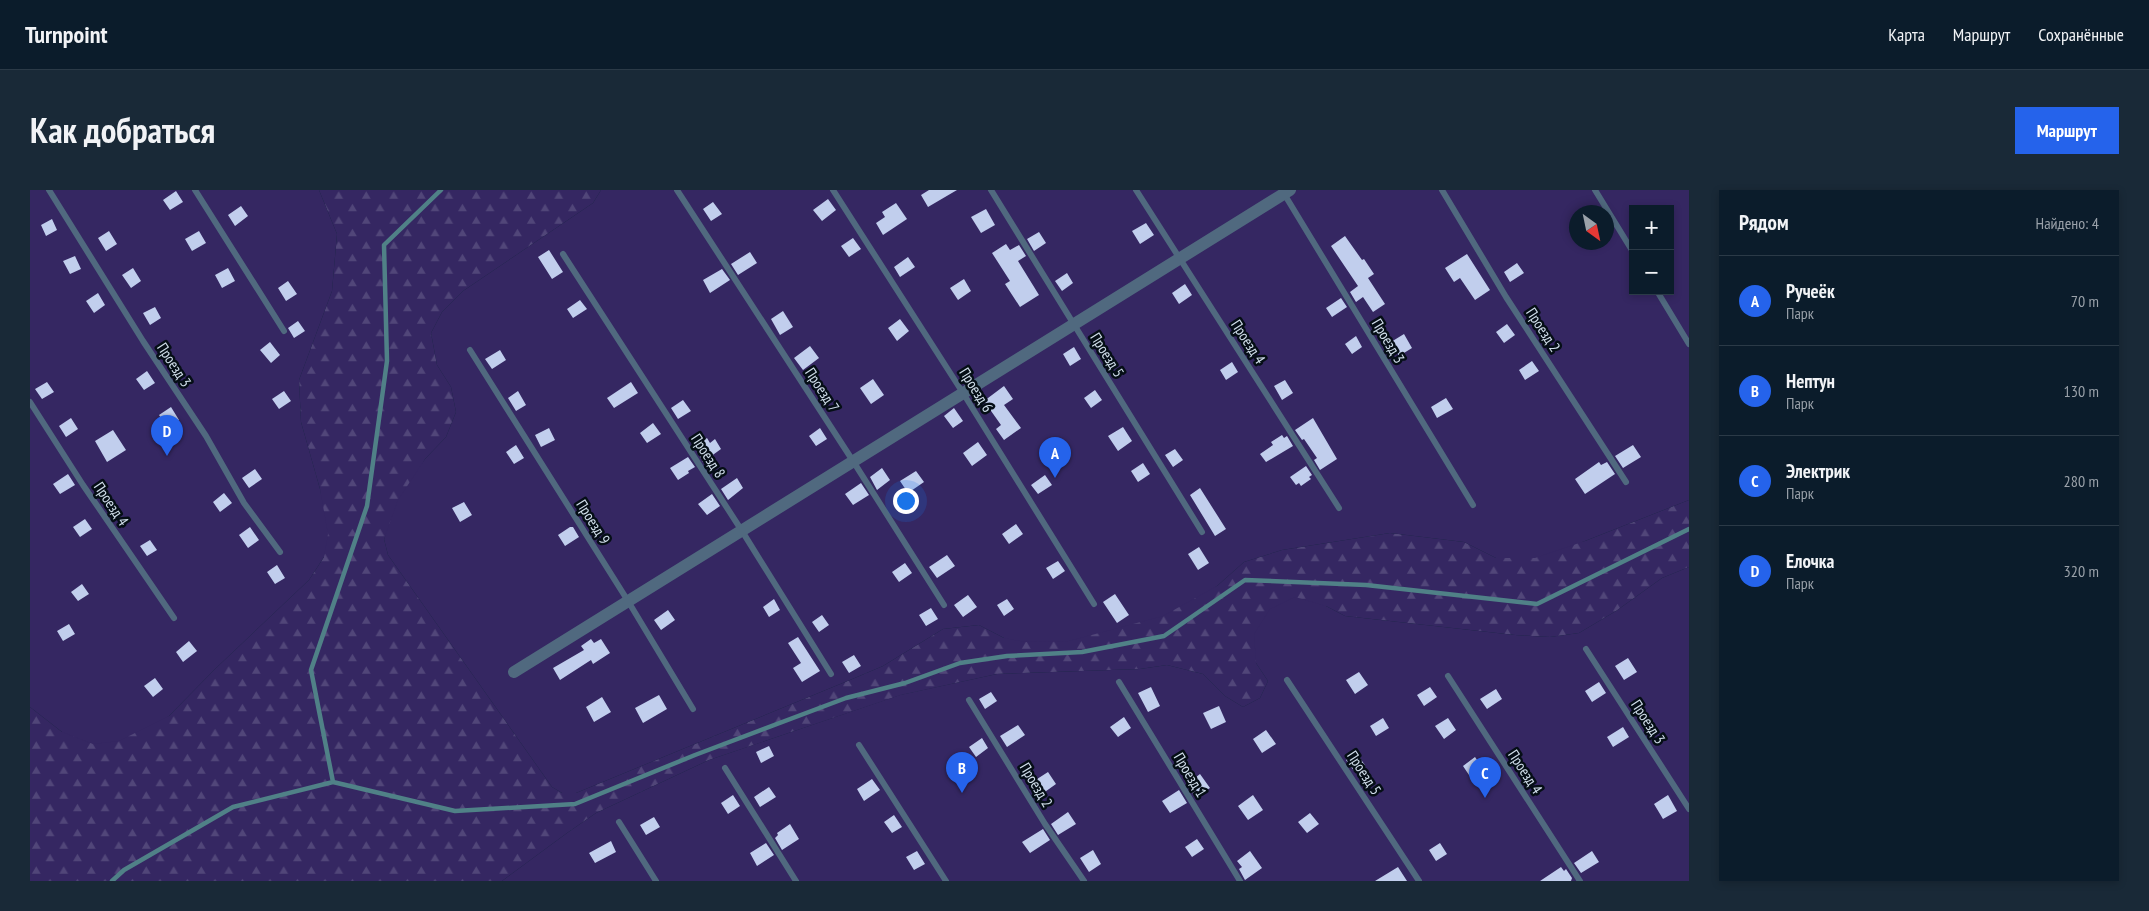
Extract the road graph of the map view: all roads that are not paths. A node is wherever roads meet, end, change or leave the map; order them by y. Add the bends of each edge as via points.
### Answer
1 (49, 190) edge
2 (195, 190) edge
3 (677, 190) edge
4 (833, 190) edge
5 (991, 190) edge
6 (1136, 190) edge
7 (1442, 190) edge
8 (1595, 190) edge
9 (1285, 191) edge
10 (1632, 250) edge
11 (563, 254) dead end
12 (1179, 259) junction
13 (1659, 295) edge
14 (1074, 324) junction
15 (284, 331) dead end
16 (1689, 344) edge
17 (470, 350) dead end
18 (963, 393) junction
19 (30, 402) edge
20 (853, 461) junction
21 (1626, 482) dead end
22 (1473, 505) dead end
23 (1339, 508) dead end
24 (742, 531) junction
25 (1202, 532) dead end
26 (280, 552) dead end
27 (628, 601) junction
28 (1094, 604) dead end
29 (944, 605) dead end
30 (174, 618) dead end
31 (1586, 649) dead end
32 (514, 672) dead end
33 (831, 674) dead end
34 (1448, 676) dead end
35 (1287, 680) dead end
36 (1119, 682) dead end
37 (969, 700) dead end
38 (693, 709) dead end
39 (859, 745) dead end
40 (725, 768) dead end
41 (1689, 809) edge
42 (619, 822) dead end
43 (656, 881) edge
44 (796, 881) edge
45 (946, 881) edge
46 (1084, 881) edge
47 (1240, 881) edge
48 (1419, 881) edge
49 (1580, 881) edge

1 - 26 lane, Проезд 3 via 206,436 244,503
2 - 15 lane
3 - 20 lane, Проезд 7
4 - 18 lane, Проезд 6
5 - 14 lane, Проезд 5
6 - 12 lane, Проезд 4
7 - 21 lane, Проезд 2
8 - 10 lane
9 - 12 street
9 - 22 lane, Проезд 3
11 - 24 lane, Проезд 8
12 - 14 street
12 - 23 lane, Проезд 4
13 - 16 lane
14 - 18 street
14 - 25 lane, Проезд 5
17 - 27 lane, Проезд 9
18 - 20 street
18 - 28 lane, Проезд 6
19 - 30 lane, Проезд 4
20 - 24 street
20 - 29 lane, Проезд 7
24 - 27 street
24 - 33 lane, Проезд 8
27 - 32 street
27 - 38 lane, Проезд 9
31 - 41 lane, Проезд 3
34 - 49 lane, Проезд 4
35 - 48 lane, Проезд 5
36 - 47 lane, Проезд 1
37 - 46 lane, Проезд 2
39 - 45 lane
40 - 44 lane
42 - 43 lane

